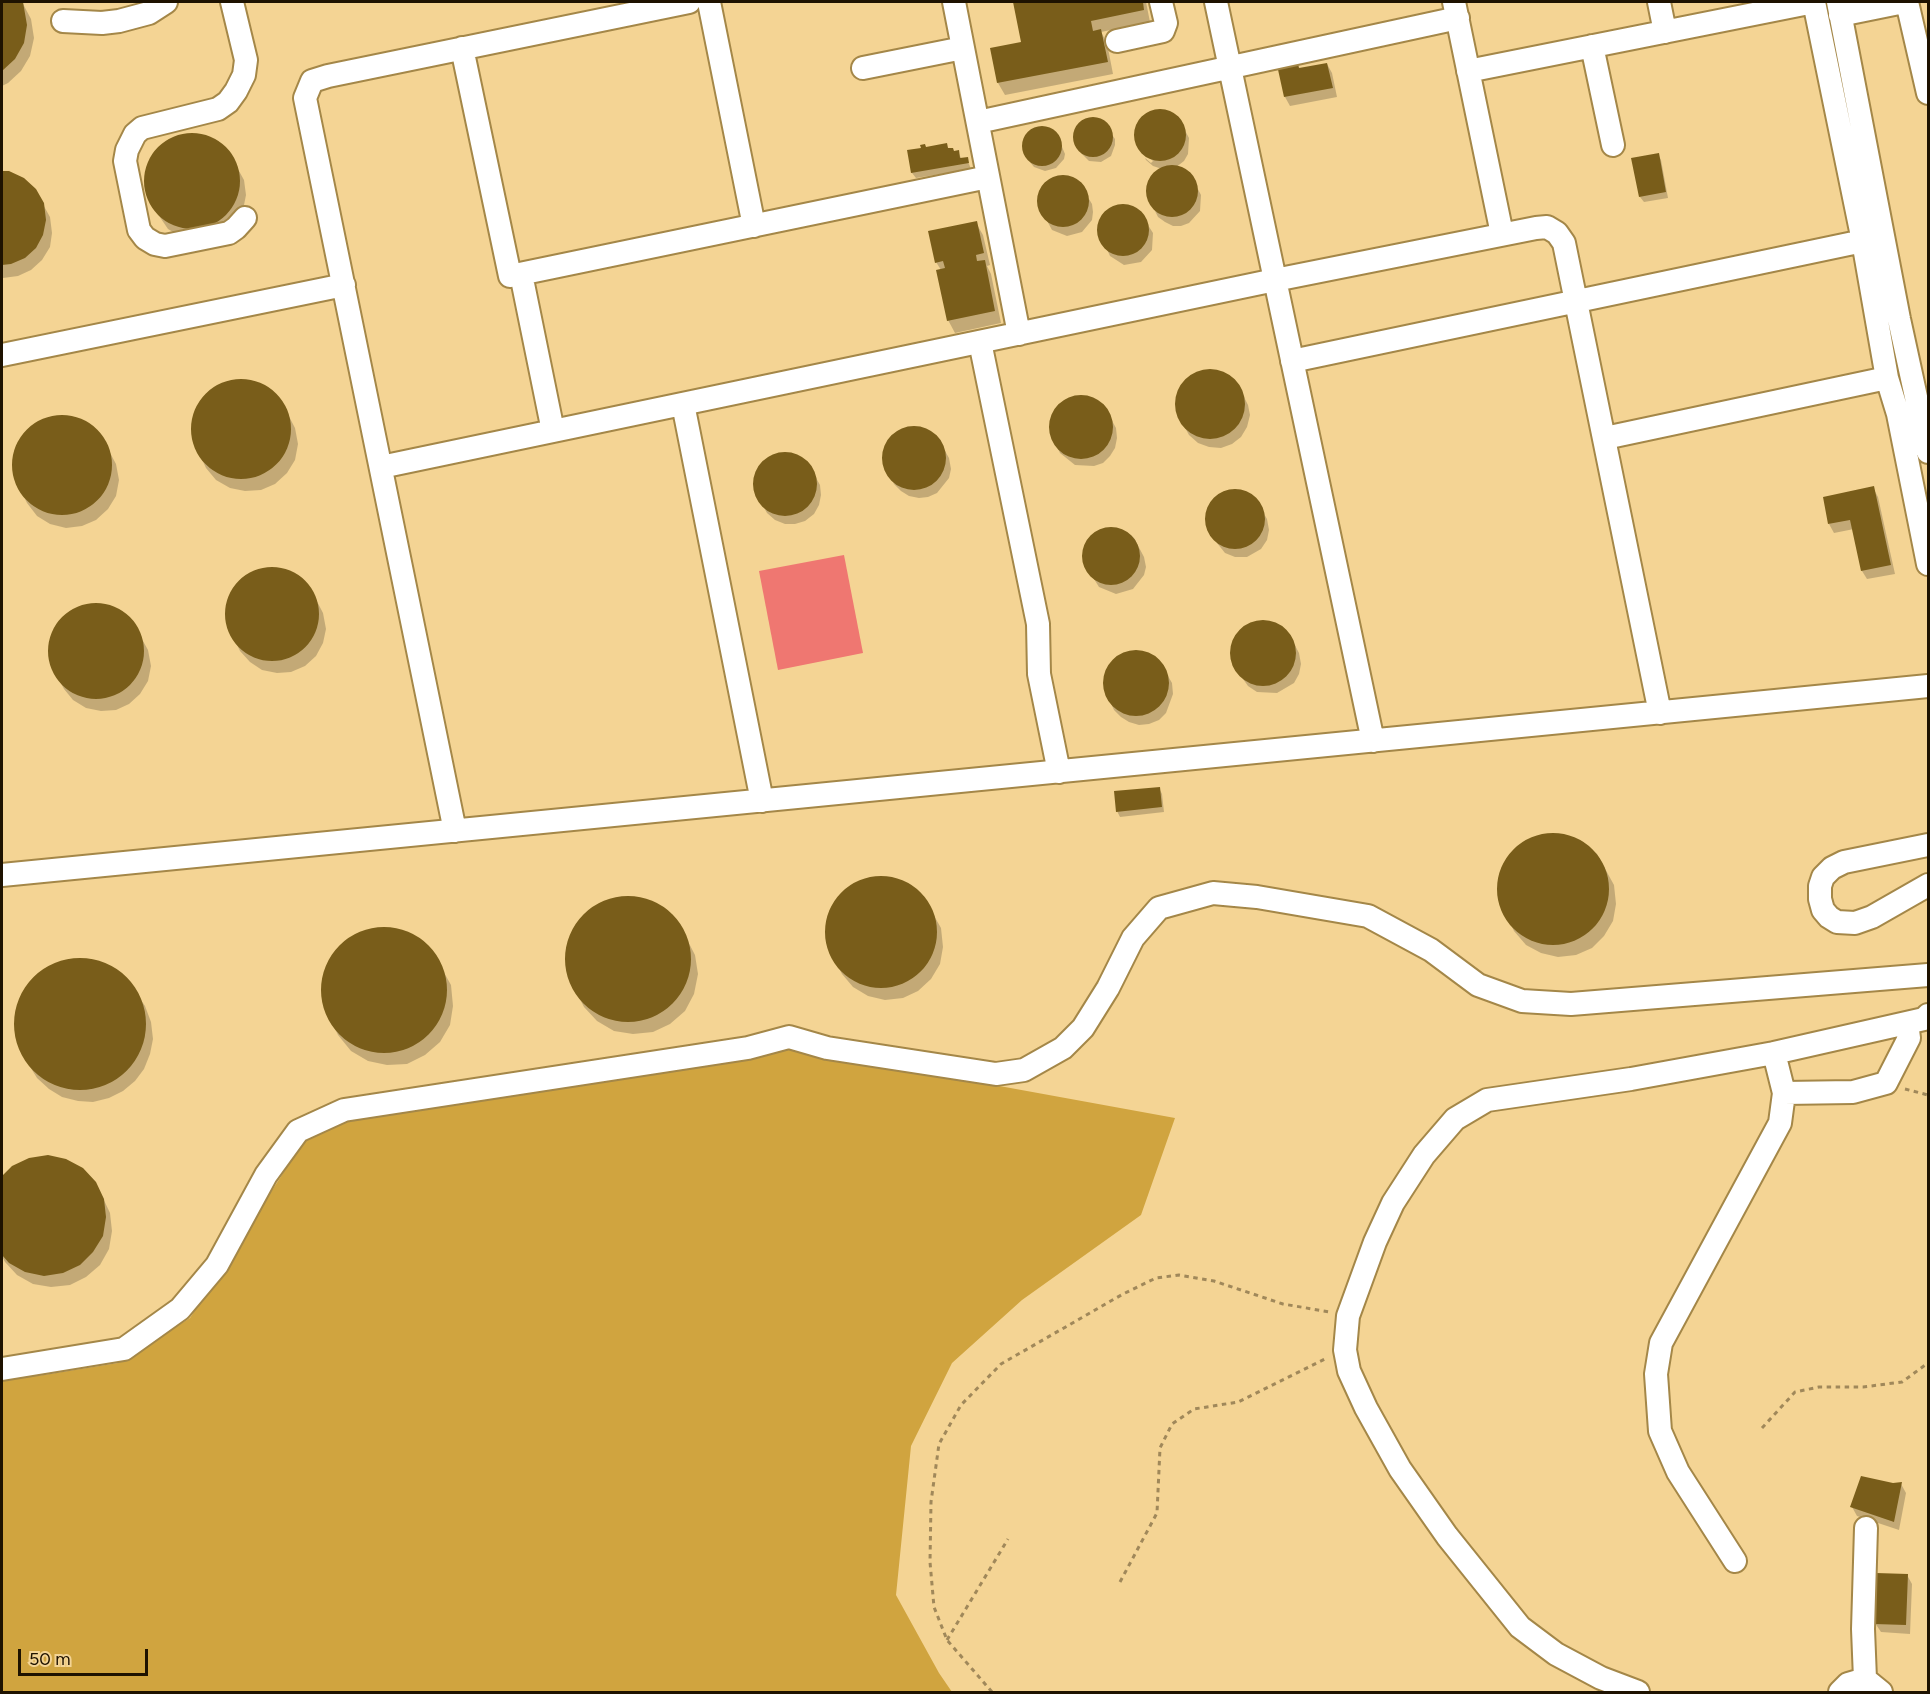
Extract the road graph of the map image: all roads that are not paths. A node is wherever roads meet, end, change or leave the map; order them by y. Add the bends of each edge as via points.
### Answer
1 (166, 2) edge
2 (232, 2) edge
3 (689, 2) edge
4 (709, 2) edge
5 (954, 2) edge
6 (1161, 2) edge
7 (1216, 2) edge
8 (1659, 2) edge
9 (1814, 2) edge
10 (1905, 2) edge
11 (1839, 8) edge
12 (1456, 10) edge
13 (63, 21) dead end
14 (1665, 32) junction
15 (1117, 41) dead end
16 (1592, 46) junction
17 (462, 48) junction
18 (963, 48) junction
19 (1230, 67) junction
20 (863, 68) dead end
21 (1468, 71) junction
22 (1929, 93) edge
23 (978, 122) junction
24 (1613, 145) dead end
25 (988, 177) junction
26 (244, 218) dead end
27 (754, 226) junction
28 (1502, 234) junction
29 (1863, 241) junction
30 (520, 274) junction
31 (1275, 280) junction
32 (344, 285) junction
33 (1576, 301) junction
34 (1019, 334) junction
35 (980, 342) junction
36 (2, 355) edge
37 (1293, 361) junction
38 (1920, 371) edge
39 (1887, 378) junction
40 (683, 404) junction
41 (553, 431) junction
42 (1605, 438) junction
43 (1929, 452) edge
44 (381, 467) junction
45 (1929, 564) edge
46 (1929, 686) edge
47 (1660, 713) junction
48 (1373, 741) junction
49 (1059, 772) junction
50 (762, 801) junction
51 (455, 831) junction
52 (1929, 845) edge
53 (2, 875) edge
54 (1929, 885) edge
55 (1929, 975) edge
56 (1918, 1019) edge
57 (1774, 1053) junction
58 (1784, 1093) junction
59 (2, 1369) edge
60 (1866, 1528) dead end
61 (1735, 1561) dead end
62 (1873, 1686) edge
63 (1638, 1692) edge
64 (1840, 1692) edge

1 - 13 lane via 149,13 119,21
2 - 26 lane via 246,60 237,91 218,109 142,128 135,134 125,161 139,230 155,244 165,246 229,233
3 - 17 lane
4 - 27 lane
5 - 18 lane
6 - 15 lane via 1166,24 1163,31
7 - 19 lane
8 - 14 lane
9 - 14 lane
9 - 29 lane
10 - 11 lane
10 - 22 lane
11 - 38 lane
12 - 19 lane
12 - 21 lane
14 - 16 lane
16 - 21 lane
16 - 24 lane
17 - 30 lane via 510,276
17 - 32 lane via 312,81 305,98
18 - 20 lane
18 - 23 lane
19 - 23 lane
19 - 31 lane
21 - 28 lane
23 - 25 lane
25 - 27 lane
25 - 34 lane
27 - 30 lane
28 - 31 lane
28 - 33 lane via 1547,227 1557,233 1564,243
29 - 33 lane
29 - 39 lane
30 - 41 lane
31 - 34 lane
31 - 37 lane
32 - 36 lane
32 - 44 lane
33 - 37 lane
33 - 42 lane
34 - 35 lane
35 - 40 lane
35 - 49 lane via 1038,624 1039,674
37 - 48 lane
38 - 43 lane
39 - 42 lane
39 - 45 lane
40 - 41 lane
40 - 50 lane
41 - 44 lane
42 - 47 lane
44 - 51 lane
46 - 47 lane
47 - 48 lane
48 - 49 lane
49 - 50 lane
50 - 51 lane
51 - 53 lane
52 - 54 lane via 1844,862 1832,868 1823,877 1820,900 1829,917 1837,922 1855,923
55 - 59 lane via 1571,1004 1522,1000 1478,985 1431,950 1368,915 1213,893 1159,908 1133,938 1083,1028 1063,1048 1024,1070 996,1074 827,1048 789,1037 748,1048 344,1110 298,1131 266,1176 217,1265 180,1309 124,1349
56 - 57 lane
56 - 58 lane via 1886,1083 1853,1092
57 - 58 lane
57 - 63 lane via 1487,1100 1455,1119 1424,1155 1393,1203 1348,1316 1345,1350 1349,1371 1400,1469 1447,1536 1520,1627 1556,1654
58 - 61 lane via 1780,1123 1661,1343 1656,1374 1660,1431 1678,1472
60 - 62 lane via 1863,1629
62 - 64 lane via 1848,1684

